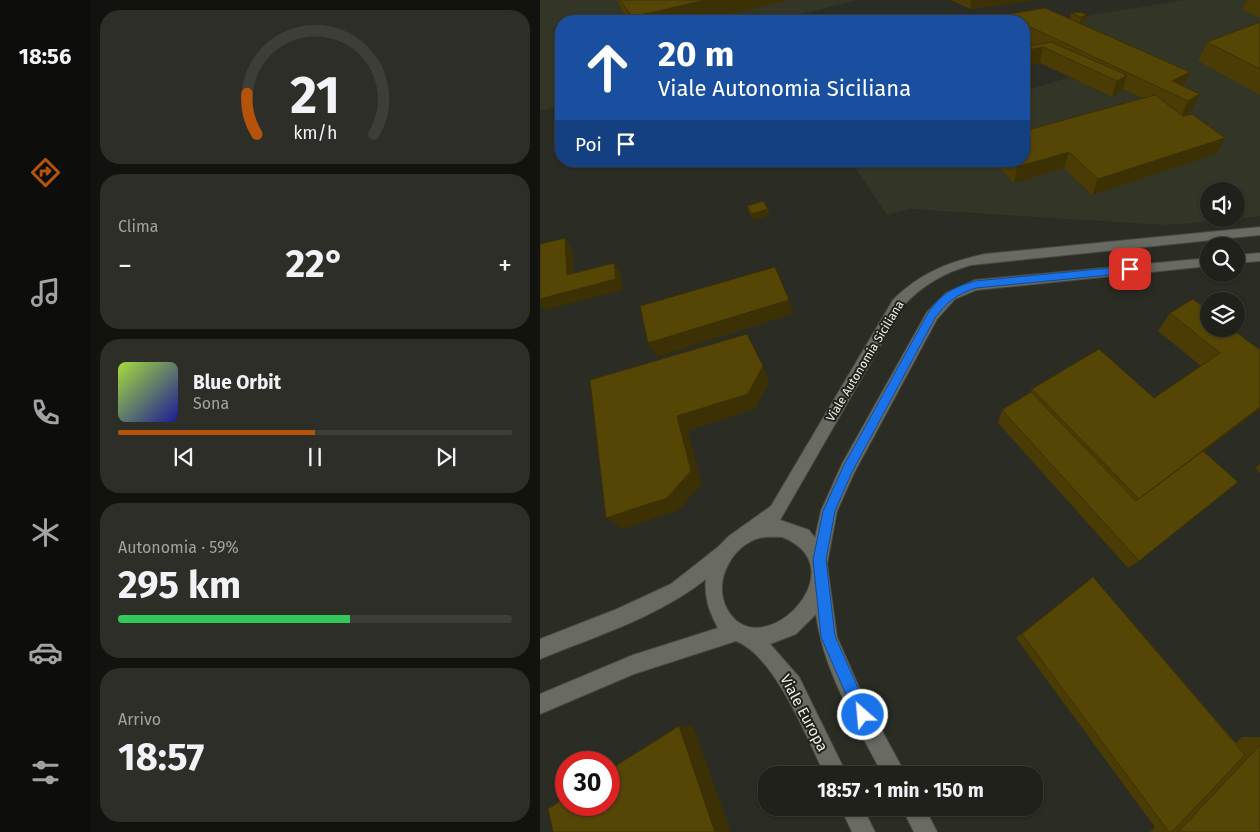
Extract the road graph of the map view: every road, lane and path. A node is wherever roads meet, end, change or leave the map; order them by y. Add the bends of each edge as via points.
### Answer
1 (1260, 231) edge
2 (1260, 257) edge
3 (1245, 258) edge
4 (1200, 263) edge
5 (754, 530) junction
6 (726, 551) junction
7 (820, 560) junction
8 (821, 583) junction
9 (741, 633) junction
10 (540, 649) edge
11 (540, 704) edge
12 (832, 766) edge
13 (891, 766) edge
14 (856, 816) edge
15 (917, 816) edge
16 (864, 832) edge
17 (926, 832) edge

1 - 5 street, Viale Autonomia Siciliana via 985,258 932,272 898,303 777,512
2 - 3 street
4 - 7 street via 975,284 943,300 848,469 829,511
5 - 6 street, Viale Autonomia Siciliana via 738,538
5 - 7 street, Viale Autonomia Siciliana via 771,526 801,534 813,545
6 - 9 street, Viale Autonomia Siciliana via 713,580 713,595 725,622
6 - 10 street, Viale Autonomia Siciliana via 677,590
7 - 8 street
8 - 9 street via 807,613 794,625 778,634 761,637
8 - 13 street via 828,637 854,700
9 - 11 street via 632,665
9 - 12 street, Viale Europa via 770,656 792,684
14 - 16 street
15 - 17 street

